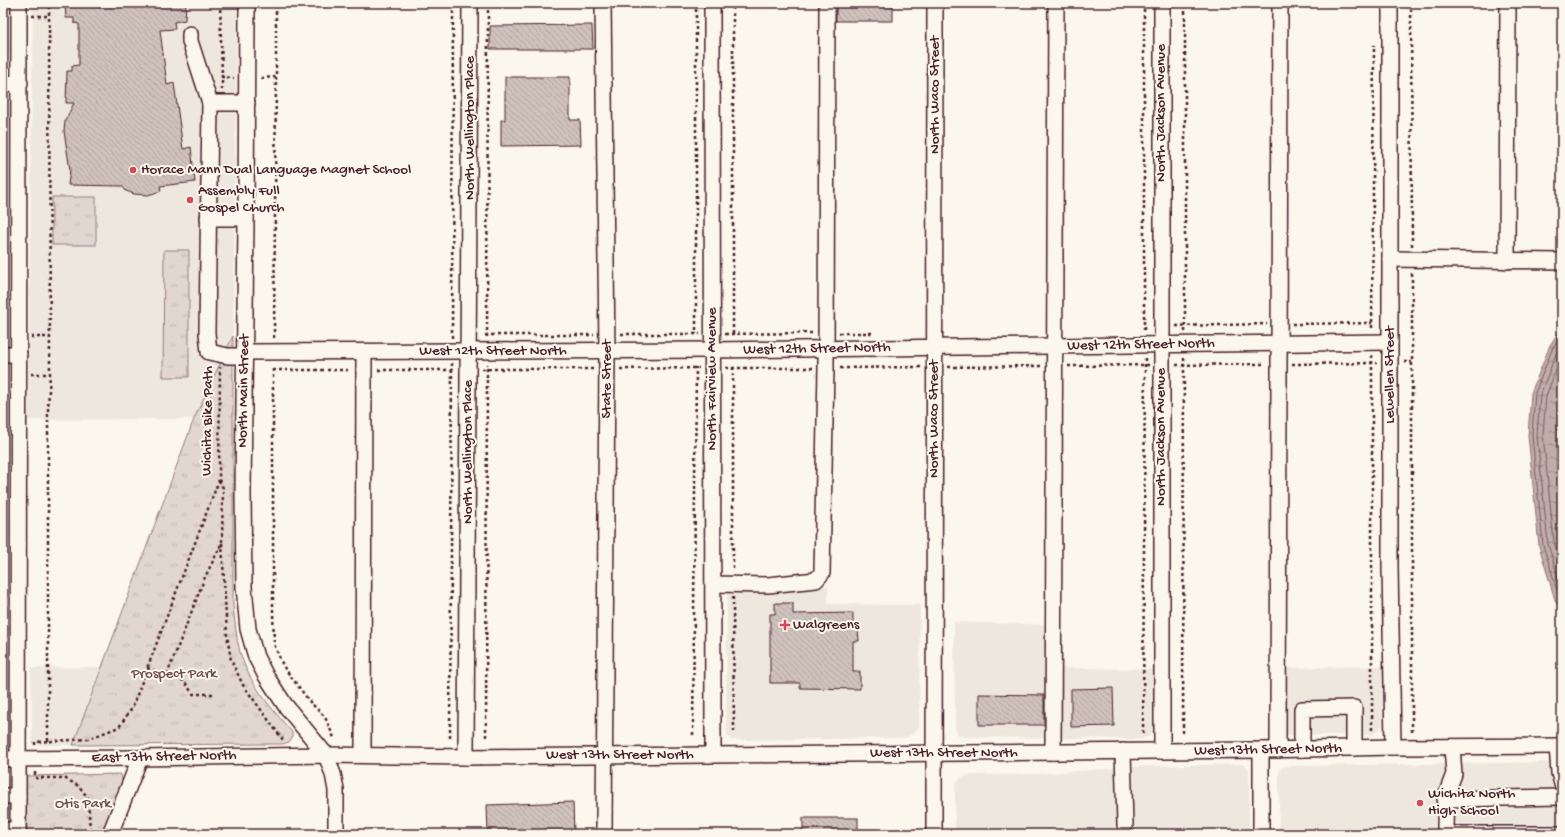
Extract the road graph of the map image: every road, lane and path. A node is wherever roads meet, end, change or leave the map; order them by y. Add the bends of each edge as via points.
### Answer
1 (19, 3) edge
2 (49, 3) edge
3 (220, 3) edge
4 (247, 3) edge
5 (276, 3) edge
6 (453, 3) edge
7 (470, 3) edge
8 (488, 3) edge
9 (603, 3) edge
10 (696, 3) edge
11 (712, 3) edge
12 (733, 3) edge
13 (827, 3) edge
14 (935, 3) edge
15 (1056, 3) edge
16 (1144, 3) edge
17 (1162, 3) edge
18 (1185, 3) edge
19 (1280, 3) edge
20 (1390, 3) edge
21 (1411, 3) edge
22 (1508, 3) edge
23 (190, 34) dead end
24 (1374, 43) dead end
25 (222, 77) junction
26 (276, 77) junction
27 (247, 78) junction
28 (20, 83) junction
29 (3, 84) edge
30 (216, 103) junction
31 (247, 104) junction
32 (208, 218) junction
33 (246, 218) junction
34 (1390, 259) junction
35 (1412, 260) junction
36 (1507, 261) junction
37 (1562, 261) edge
38 (1372, 342) junction
39 (1390, 342) junction
40 (1279, 343) junction
41 (1184, 344) junction
42 (1145, 345) junction
43 (1161, 345) junction
44 (1054, 346) junction
45 (934, 347) junction
46 (826, 348) junction
47 (607, 350) junction
48 (696, 350) junction
49 (712, 350) junction
50 (733, 350) junction
51 (452, 351) junction
52 (468, 351) junction
53 (487, 351) junction
54 (274, 352) junction
55 (364, 352) junction
56 (3, 354) edge
57 (19, 354) junction
58 (220, 354) junction
59 (245, 354) junction
60 (1412, 362) junction
61 (1372, 363) junction
62 (1390, 363) junction
63 (1279, 364) junction
64 (1146, 365) junction
65 (1161, 365) junction
66 (1184, 365) junction
67 (1054, 366) junction
68 (934, 367) junction
69 (696, 368) junction
70 (712, 368) junction
71 (733, 368) junction
72 (826, 368) junction
73 (468, 369) junction
74 (487, 369) junction
75 (607, 369) junction
76 (274, 370) junction
77 (364, 370) junction
78 (452, 370) junction
79 (218, 480) junction
80 (713, 584) junction
81 (733, 584) junction
82 (148, 668) junction
83 (167, 675) junction
84 (215, 694) dead end
85 (1372, 731) dead end
86 (1412, 732) dead end
87 (1143, 733) dead end
88 (1183, 733) dead end
89 (734, 734) dead end
90 (693, 735) dead end
91 (486, 737) dead end
92 (450, 738) dead end
93 (335, 740) dead end
94 (48, 741) junction
95 (1452, 746) junction
96 (1560, 746) edge
97 (1393, 747) junction
98 (1354, 748) junction
99 (1261, 750) junction
100 (1278, 750) junction
101 (1302, 750) junction
102 (1123, 751) junction
103 (1162, 751) junction
104 (1053, 752) junction
105 (934, 753) junction
106 (326, 755) junction
107 (363, 755) junction
108 (714, 755) junction
109 (604, 756) junction
110 (466, 757) junction
111 (35, 758) junction
112 (140, 758) junction
113 (3, 759) edge
114 (18, 759) junction
115 (1562, 784) edge
116 (10, 796) edge
117 (1562, 797) edge
118 (1445, 800) junction
119 (1125, 825) dead end
120 (13, 831) edge
121 (89, 834) edge
122 (110, 834) edge
123 (336, 834) edge
124 (604, 834) edge
125 (934, 834) edge
126 (1260, 834) edge
127 (1446, 834) edge
128 (1562, 834) edge

1 - 28 street
2 - 94 path
3 - 25 path
4 - 27 street, North Main Street
5 - 26 path
6 - 51 path
7 - 52 street, North Wellington Place
8 - 53 path
9 - 47 street, State Street
10 - 48 path
11 - 49 street, North Fairview Avenue
12 - 50 path
13 - 46 street
14 - 45 street, North Waco Street
15 - 44 street
16 - 42 path
17 - 43 street, North Jackson Avenue
18 - 41 path
19 - 40 street
20 - 34 street, Lewellen Street
21 - 35 path
22 - 36 street
23 - 30 street via 190,41
24 - 38 path
25 - 27 path
25 - 30 path
26 - 27 path
26 - 54 path
27 - 31 street, North Main Street
28 - 29 street
28 - 57 street
30 - 31 street
30 - 32 street
31 - 33 street, North Main Street
32 - 33 street
32 - 58 street via 207,333 209,352
33 - 59 street, North Main Street
34 - 35 street
34 - 39 street, Lewellen Street
35 - 36 street
35 - 60 path
36 - 37 street
38 - 39 street, West 12th Street North
38 - 40 street, West 12th Street North
38 - 61 path
39 - 62 street, Lewellen Street
40 - 41 street, West 12th Street North
40 - 63 street
41 - 43 street, West 12th Street North
41 - 66 path
42 - 43 street, West 12th Street North
42 - 44 street, West 12th Street North
42 - 64 path
43 - 65 street, North Jackson Avenue
44 - 45 street, West 12th Street North
44 - 67 street
45 - 46 street, West 12th Street North
45 - 68 street, North Waco Street
46 - 50 street, West 12th Street North
46 - 72 street
47 - 48 street, West 12th Street North
47 - 53 street, West 12th Street North
47 - 75 street, State Street
48 - 49 street, West 12th Street North
48 - 69 path
49 - 50 street, West 12th Street North
49 - 70 street, North Fairview Avenue
50 - 71 path
51 - 52 street, West 12th Street North
51 - 55 street, West 12th Street North
51 - 78 path
52 - 53 street, West 12th Street North
52 - 73 street, North Wellington Place
53 - 74 path
54 - 55 street, West 12th Street North
54 - 59 street, West 12th Street North
54 - 76 path
55 - 77 street
56 - 57 street
57 - 114 street
58 - 59 street, West 12th Street North
58 - 79 path, Wichita Bike Path
59 - 106 street, North Main Street via 244,571 248,629 256,657 266,676 285,705
60 - 62 path
60 - 86 path
61 - 62 path
61 - 63 path
61 - 85 path
62 - 97 street, Lewellen Street
63 - 66 path
63 - 100 street
64 - 65 path
64 - 67 path
64 - 87 path
65 - 66 path
65 - 103 street, North Jackson Avenue
66 - 88 path
67 - 68 path
67 - 104 street
68 - 72 path
68 - 105 street, North Waco Street
69 - 70 path
69 - 75 path
69 - 90 path
70 - 71 path
70 - 80 street, North Fairview Avenue
71 - 72 path
71 - 81 path
72 - 81 street via 822,573 816,580 768,585
73 - 74 path
73 - 78 path
73 - 110 street, North Wellington Place
74 - 75 path
74 - 91 path
75 - 109 street, State Street
76 - 77 path
76 - 93 path via 274,644 283,666 310,702 325,717
77 - 78 path
77 - 107 street
78 - 92 path
79 - 82 path, Wichita Bike Path
79 - 83 path via 223,488 222,543 205,577
80 - 81 street
80 - 108 street, North Fairview Avenue
81 - 89 path
82 - 83 path
82 - 94 path, Wichita Bike Path via 132,708 119,727 88,739
83 - 84 path via 184,681 193,694
94 - 111 path, Wichita Bike Path via 35,742
95 - 96 street, West 13th Street North
95 - 97 street, West 13th Street North
95 - 118 street via 1454,774
96 - 115 street
97 - 98 street, West 13th Street North
98 - 101 street, West 13th Street North
98 - 101 street via 1354,708 1302,709
99 - 100 street, West 13th Street North
99 - 103 street, West 13th Street North
99 - 126 street
100 - 101 street, West 13th Street North
102 - 103 street, West 13th Street North
102 - 104 street, West 13th Street North
102 - 119 street
104 - 105 street, West 13th Street North
105 - 108 street, West 13th Street North
105 - 125 street, North Waco Street
106 - 107 street, West 13th Street North
106 - 112 street, East 13th Street North
106 - 123 street, North Main Street via 336,790
107 - 110 street, West 13th Street North
108 - 109 street, West 13th Street North
109 - 110 street, West 13th Street North
109 - 124 street
111 - 112 street, East 13th Street North
111 - 114 street, East 13th Street North
111 - 121 path, Wichita Bike Path via 35,778 64,778 79,786 88,798
112 - 122 street
113 - 114 street, East 13th Street North
114 - 116 street
116 - 120 street
117 - 118 street
118 - 127 street
127 - 128 street

